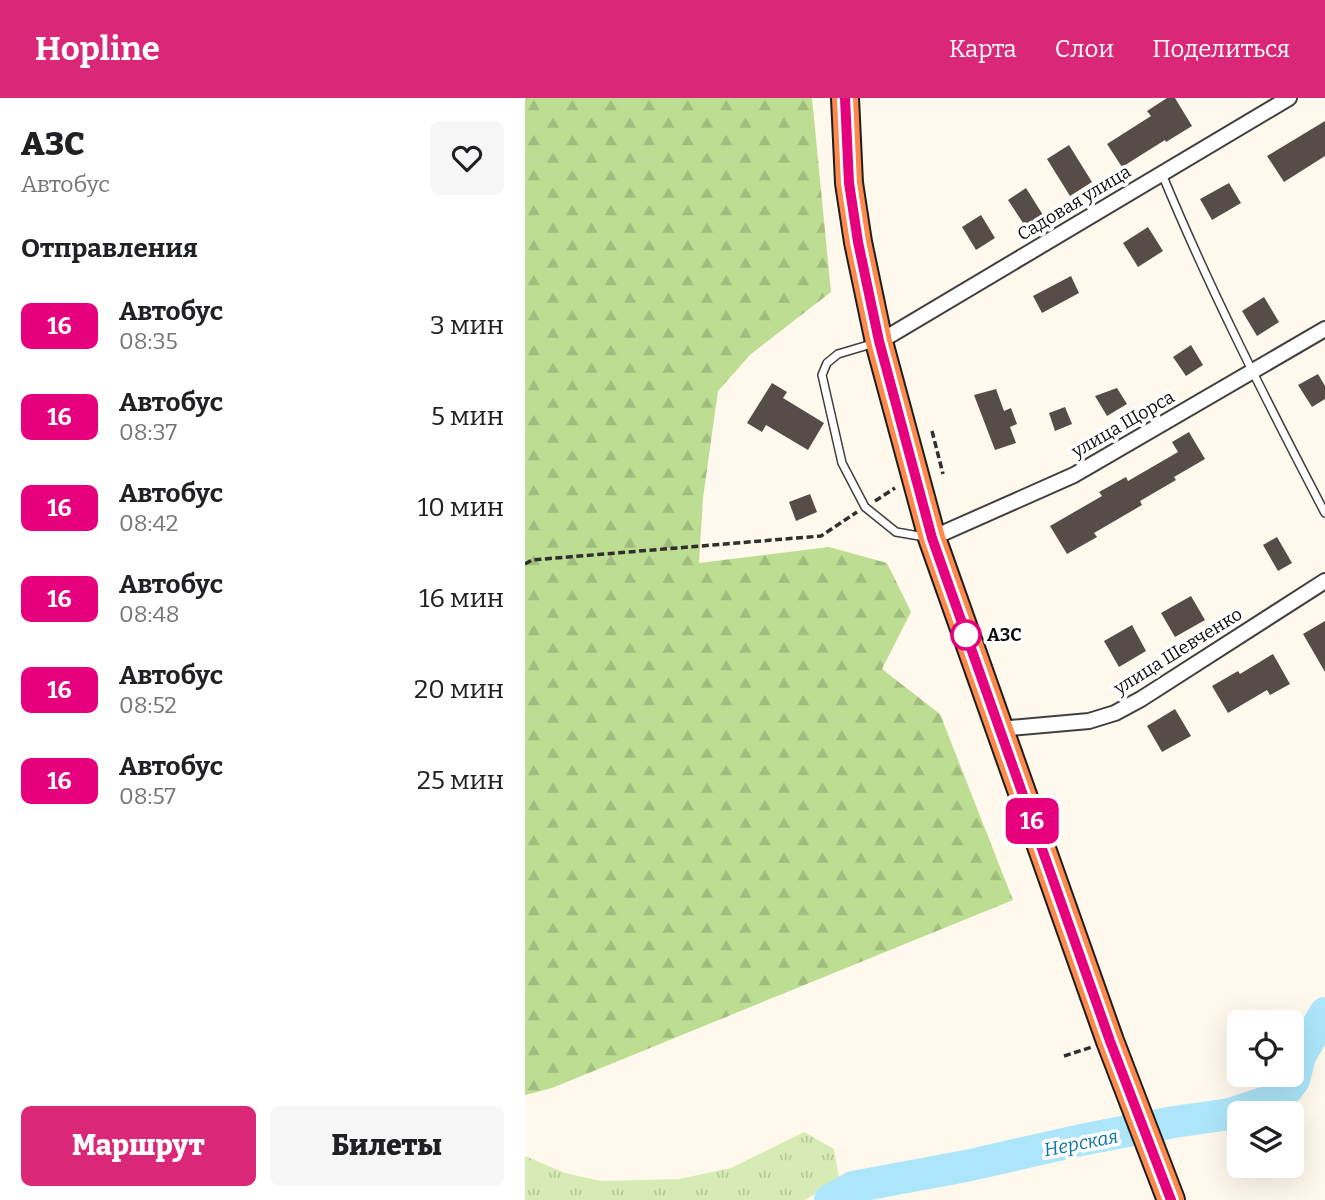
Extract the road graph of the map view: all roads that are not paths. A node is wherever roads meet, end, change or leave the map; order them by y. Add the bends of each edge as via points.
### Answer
1 (845, 98) edge
2 (1289, 98) edge
3 (1162, 174) junction
4 (1325, 329) edge
5 (879, 341) junction
6 (1252, 372) junction
7 (1325, 513) edge
8 (932, 538) junction
9 (1325, 581) edge
10 (999, 729) junction
11 (1171, 1200) edge

1 - 5 highway via 849,183
2 - 3 street, Садовая улица
3 - 5 street, Садовая улица
3 - 6 lane
4 - 6 street, улица Щорса
5 - 8 highway
5 - 8 lane via 838,354 822,375 842,463 865,507 896,532
6 - 7 lane
6 - 8 street, улица Щорса via 1074,475
8 - 10 highway
9 - 10 street, улица Шевченко via 1115,713 1089,721
10 - 11 highway

